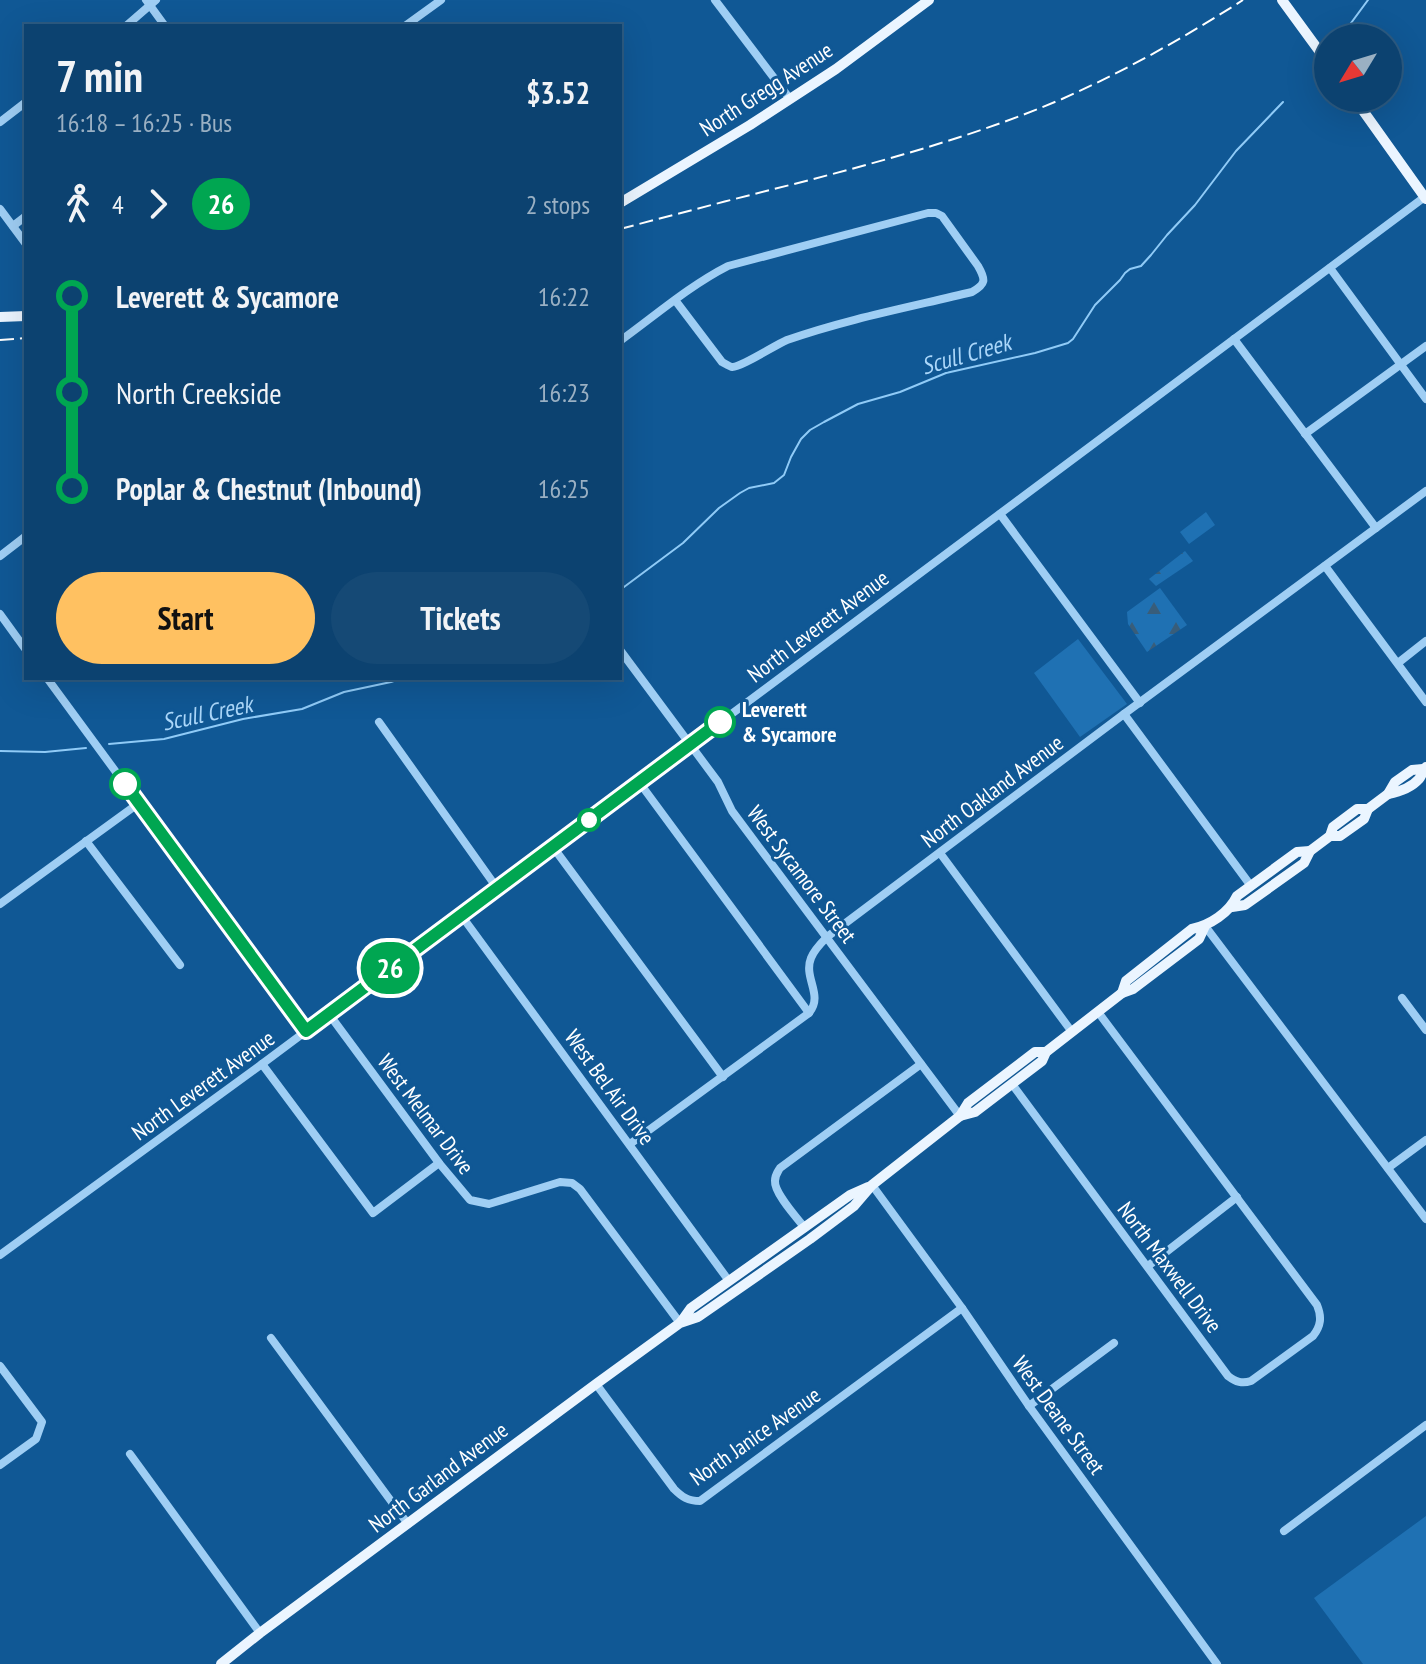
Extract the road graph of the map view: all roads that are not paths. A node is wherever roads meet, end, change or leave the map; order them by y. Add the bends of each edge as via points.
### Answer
1 (441, 0) edge
2 (715, 0) edge
3 (929, 0) edge
4 (1282, 0) edge
5 (151, 2) edge
6 (128, 24) edge
7 (164, 24) edge
8 (408, 24) edge
9 (1314, 44) edge
10 (790, 99) junction
11 (24, 104) edge
12 (1364, 112) edge
13 (0, 122) edge
14 (1426, 197) edge
15 (622, 202) edge
16 (0, 209) edge
17 (24, 218) edge
18 (13, 226) junction
19 (24, 241) edge
20 (1330, 268) junction
21 (675, 300) junction
22 (24, 316) edge
23 (0, 317) edge
24 (1234, 339) junction
25 (622, 340) edge
26 (1426, 346) edge
27 (1401, 365) junction
28 (1426, 399) edge
29 (1305, 434) junction
30 (1426, 491) edge
31 (1000, 514) junction
32 (1376, 528) junction
33 (24, 538) edge
34 (0, 556) edge
35 (1325, 566) junction
36 (0, 614) edge
37 (1426, 641) edge
38 (24, 647) edge
39 (622, 653) edge
40 (1398, 663) junction
41 (48, 680) edge
42 (1426, 702) edge
43 (1140, 703) junction
44 (1124, 714) junction
45 (379, 722) dead end
46 (690, 744) junction
47 (1424, 768) edge
48 (639, 782) junction
49 (139, 803) junction
50 (86, 841) junction
51 (553, 847) junction
52 (1310, 851) junction
53 (940, 853) junction
54 (1251, 886) junction
55 (497, 888) junction
56 (0, 904) edge
57 (1232, 907) junction
58 (461, 915) junction
59 (1205, 926) junction
60 (827, 937) junction
61 (180, 965) dead end
62 (1402, 998) dead end
63 (1098, 1012) junction
64 (809, 1013) junction
65 (329, 1014) junction
66 (1426, 1030) edge
67 (306, 1031) junction
68 (1072, 1032) junction
69 (1046, 1052) junction
70 (262, 1064) junction
71 (921, 1064) junction
72 (723, 1077) junction
73 (1012, 1084) junction
74 (960, 1116) junction
75 (1426, 1140) edge
76 (630, 1144) junction
77 (439, 1163) junction
78 (1388, 1168) junction
79 (872, 1185) junction
80 (1237, 1197) junction
81 (1426, 1219) edge
82 (805, 1228) junction
83 (0, 1255) edge
84 (1148, 1266) junction
85 (729, 1281) junction
86 (962, 1308) junction
87 (680, 1323) junction
88 (271, 1338) dead end
89 (1114, 1343) dead end
90 (0, 1366) edge
91 (596, 1384) junction
92 (1029, 1406) junction
93 (1426, 1425) edge
94 (130, 1454) dead end
95 (0, 1465) edge
96 (408, 1524) junction
97 (1284, 1531) dead end
98 (260, 1633) junction
99 (221, 1664) edge
100 (1217, 1664) edge

1 - 8 street
2 - 10 street
3 - 10 main road, North Gregg Avenue
4 - 9 main road
5 - 6 street
5 - 7 street
10 - 15 main road, North Gregg Avenue
11 - 13 street
12 - 14 main road
14 - 20 street, North Leverett Avenue
16 - 18 street
17 - 18 street
18 - 19 street
20 - 24 street, North Leverett Avenue
20 - 27 street
21 - 21 street via 728,266 928,213 942,216 983,275 980,287 972,292 785,341 740,367 722,362
21 - 25 street
22 - 23 main road
24 - 29 street
24 - 31 street, North Leverett Avenue
26 - 27 street
27 - 28 street
27 - 29 street
29 - 32 street
30 - 32 street, North Oakland Avenue
31 - 43 street
31 - 46 street, North Leverett Avenue
32 - 35 street, North Oakland Avenue
33 - 34 street
35 - 40 street
35 - 43 street, North Oakland Avenue
36 - 38 street
37 - 40 street
39 - 46 street, West Sycamore Street
40 - 42 street
41 - 49 street
43 - 44 street, North Oakland Avenue
44 - 53 street, North Oakland Avenue
44 - 54 street
45 - 55 street
46 - 48 street, North Leverett Avenue
46 - 60 street, West Sycamore Street via 732,811
47 - 52 main road, North Garland Avenue via 1395,782 1364,819
48 - 51 street, North Leverett Avenue
48 - 64 street
49 - 50 street
49 - 67 street
50 - 56 street
50 - 61 street
51 - 55 street, North Leverett Avenue
51 - 72 street
52 - 54 main road, North Garland Avenue via 1297,852
52 - 57 main road, North Garland Avenue via 1304,863 1245,905
53 - 60 street, North Oakland Avenue
53 - 68 street
54 - 57 main road, North Garland Avenue
55 - 58 street, North Leverett Avenue
57 - 59 main road, North Garland Avenue
58 - 65 street, North Leverett Avenue
58 - 76 street, West Bel Air Drive
59 - 63 main road, North Garland Avenue via 1199,939
59 - 78 street
60 - 64 street, North Oakland Avenue via 810,959 816,998
60 - 71 street, West Sycamore Street
62 - 66 street
63 - 68 main road, North Garland Avenue
63 - 80 street
64 - 72 street
65 - 67 street, North Leverett Avenue
65 - 77 street, West Melmar Drive
67 - 70 street, North Leverett Avenue
68 - 69 main road, North Garland Avenue
69 - 73 main road, North Garland Avenue
69 - 74 main road, North Garland Avenue via 1035,1052 968,1103
70 - 77 street via 373,1213
70 - 83 street, North Leverett Avenue
71 - 74 street, West Sycamore Street
71 - 82 street via 778,1172 776,1188
72 - 76 street
73 - 74 main road, North Garland Avenue via 975,1112
73 - 84 street, North Maxwell Drive
74 - 79 main road, North Garland Avenue
75 - 78 street
76 - 85 street, West Bel Air Drive
77 - 87 street, West Melmar Drive via 470,1200 489,1204 549,1184 572,1183
78 - 81 street
79 - 82 main road, North Garland Avenue
79 - 86 street, West Deane Street
79 - 87 main road, North Garland Avenue via 810,1239 698,1317
80 - 84 street
80 - 84 street, North Maxwell Drive via 1317,1305 1320,1321 1313,1336 1260,1376 1236,1381
82 - 85 main road, North Garland Avenue
85 - 87 main road, North Garland Avenue via 691,1308
86 - 91 street, North Janice Avenue via 700,1501 681,1497
86 - 92 street, West Deane Street
87 - 91 main road, North Garland Avenue
88 - 96 street
89 - 92 street
90 - 95 street via 42,1422 36,1439
91 - 96 main road, North Garland Avenue
92 - 100 street, West Deane Street
93 - 97 street
94 - 98 street
96 - 98 main road, North Garland Avenue
98 - 99 main road, North Garland Avenue

